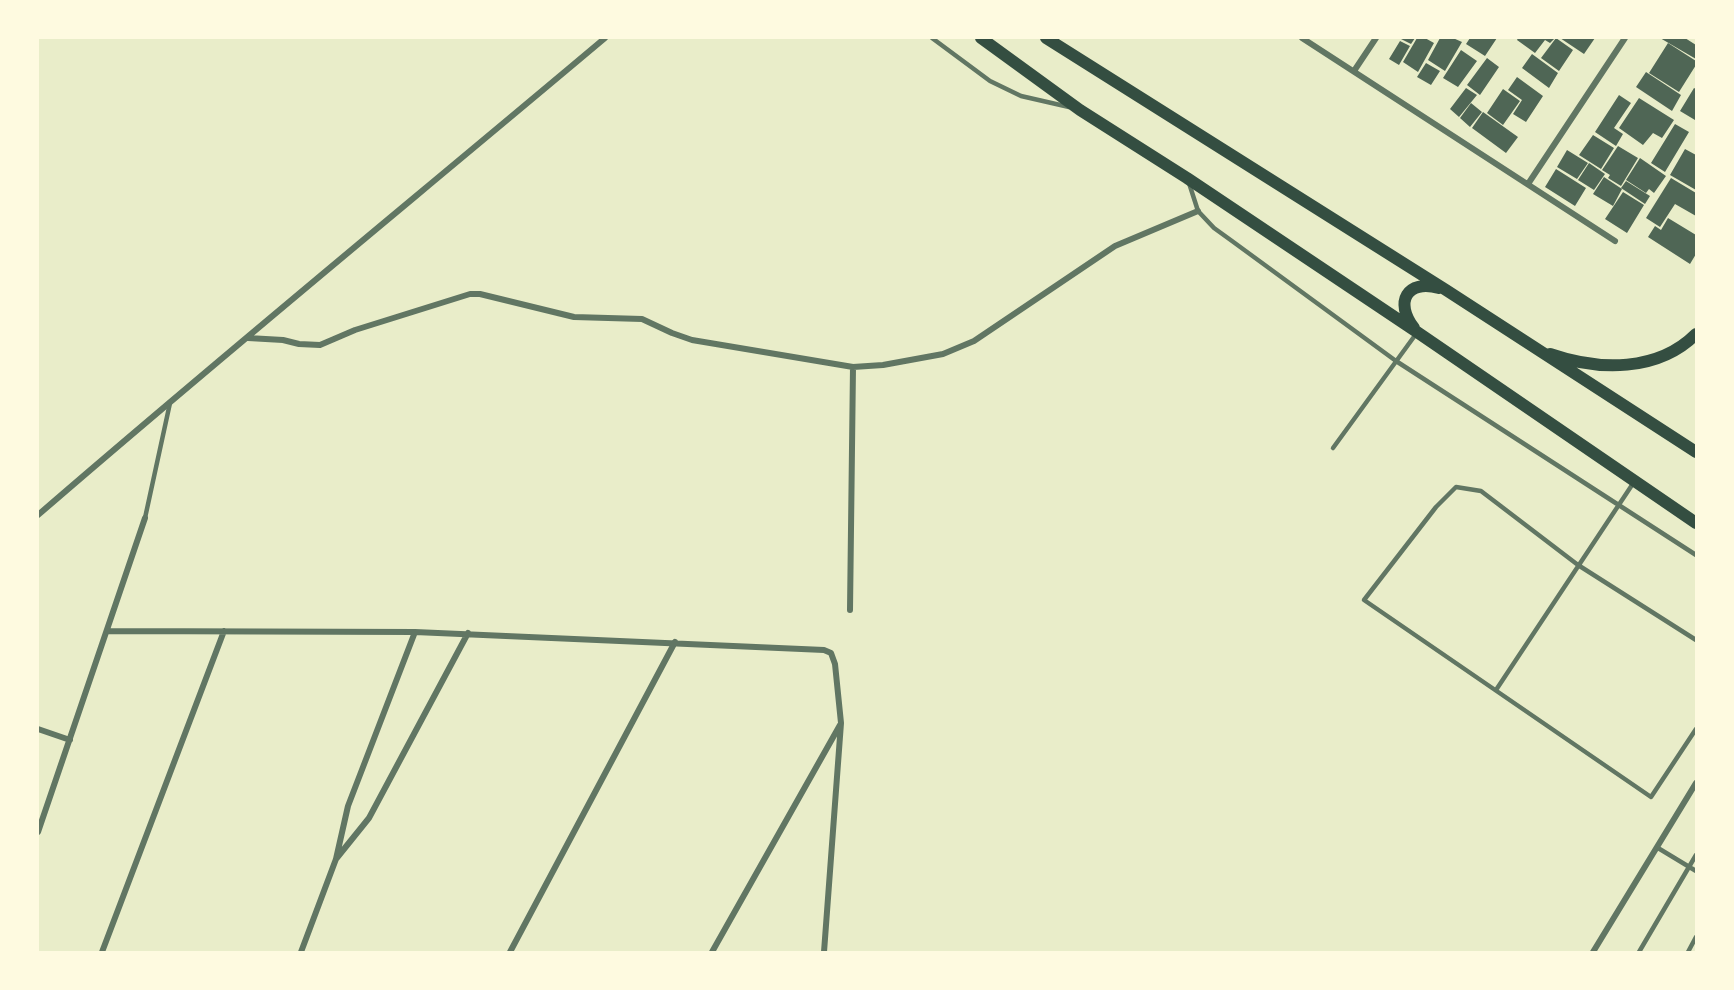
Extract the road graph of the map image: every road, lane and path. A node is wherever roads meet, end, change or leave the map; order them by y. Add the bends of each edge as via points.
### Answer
1 (605, 38) edge
2 (932, 38) edge
3 (981, 38) edge
4 (1046, 38) edge
5 (1302, 38) edge
6 (1376, 38) edge
7 (1625, 38) edge
8 (1354, 71) junction
9 (1080, 110) junction
10 (1187, 178) junction
11 (1528, 184) junction
12 (1198, 211) junction
13 (1615, 241) dead end
14 (1446, 290) junction
15 (1418, 332) junction
16 (1696, 334) edge
17 (248, 338) junction
18 (1527, 344) junction
19 (1396, 361) junction
20 (853, 367) junction
21 (170, 400) junction
22 (1333, 448) dead end
23 (1696, 452) edge
24 (1635, 481) junction
25 (1618, 506) junction
26 (38, 514) edge
27 (145, 518) joint
28 (1696, 523) edge
29 (1696, 555) edge
30 (1578, 565) junction
31 (850, 610) dead end
32 (106, 631) junction
33 (224, 631) junction
34 (415, 632) junction
35 (468, 633) junction
36 (1696, 640) edge
37 (675, 642) junction
38 (1496, 690) junction
39 (841, 723) junction
40 (38, 729) edge
41 (1696, 729) edge
42 (70, 740) junction
43 (1696, 783) edge
44 (38, 832) edge
45 (1658, 848) junction
46 (1696, 855) edge
47 (336, 859) junction
48 (1689, 867) junction
49 (1696, 871) edge
50 (1696, 937) edge
51 (102, 952) edge
52 (301, 952) edge
53 (510, 952) edge
54 (712, 952) edge
55 (824, 952) edge
56 (1593, 952) edge
57 (1639, 952) edge
58 (1688, 952) edge

1 - 17 street
2 - 9 lane via 990,81 1021,96
3 - 9 main road
4 - 14 main road
5 - 8 street
6 - 8 street
7 - 11 street
8 - 11 street
9 - 10 main road
10 - 12 lane
10 - 15 main road
11 - 13 street
12 - 19 lane via 1214,228
12 - 20 street via 1115,246 955,350
14 - 15 main road via 1424,286 1406,295 1406,315
14 - 18 main road
15 - 19 lane
15 - 24 main road
16 - 18 main road via 1659,358 1609,366 1575,362
17 - 20 street via 320,345 355,330 480,294 574,317 642,319 692,339
17 - 21 street
18 - 23 main road
19 - 22 lane
19 - 25 lane
20 - 31 street
21 - 26 street
21 - 27 lane
24 - 25 lane
24 - 28 main road
25 - 29 lane
25 - 30 lane
27 - 32 street
30 - 36 lane
30 - 38 lane
30 - 38 lane via 1481,491 1456,488 1436,507 1364,600
32 - 33 street
32 - 42 street
33 - 34 street
33 - 51 street
34 - 35 street
34 - 47 street via 348,806
35 - 37 street
35 - 47 street via 369,818
37 - 39 street via 831,653
37 - 53 street
38 - 41 lane via 1651,797
39 - 54 street
39 - 55 street
40 - 42 street
42 - 44 street
43 - 45 street
45 - 48 lane
45 - 56 street
46 - 48 lane
47 - 52 street
48 - 49 lane
48 - 57 lane
50 - 58 lane

